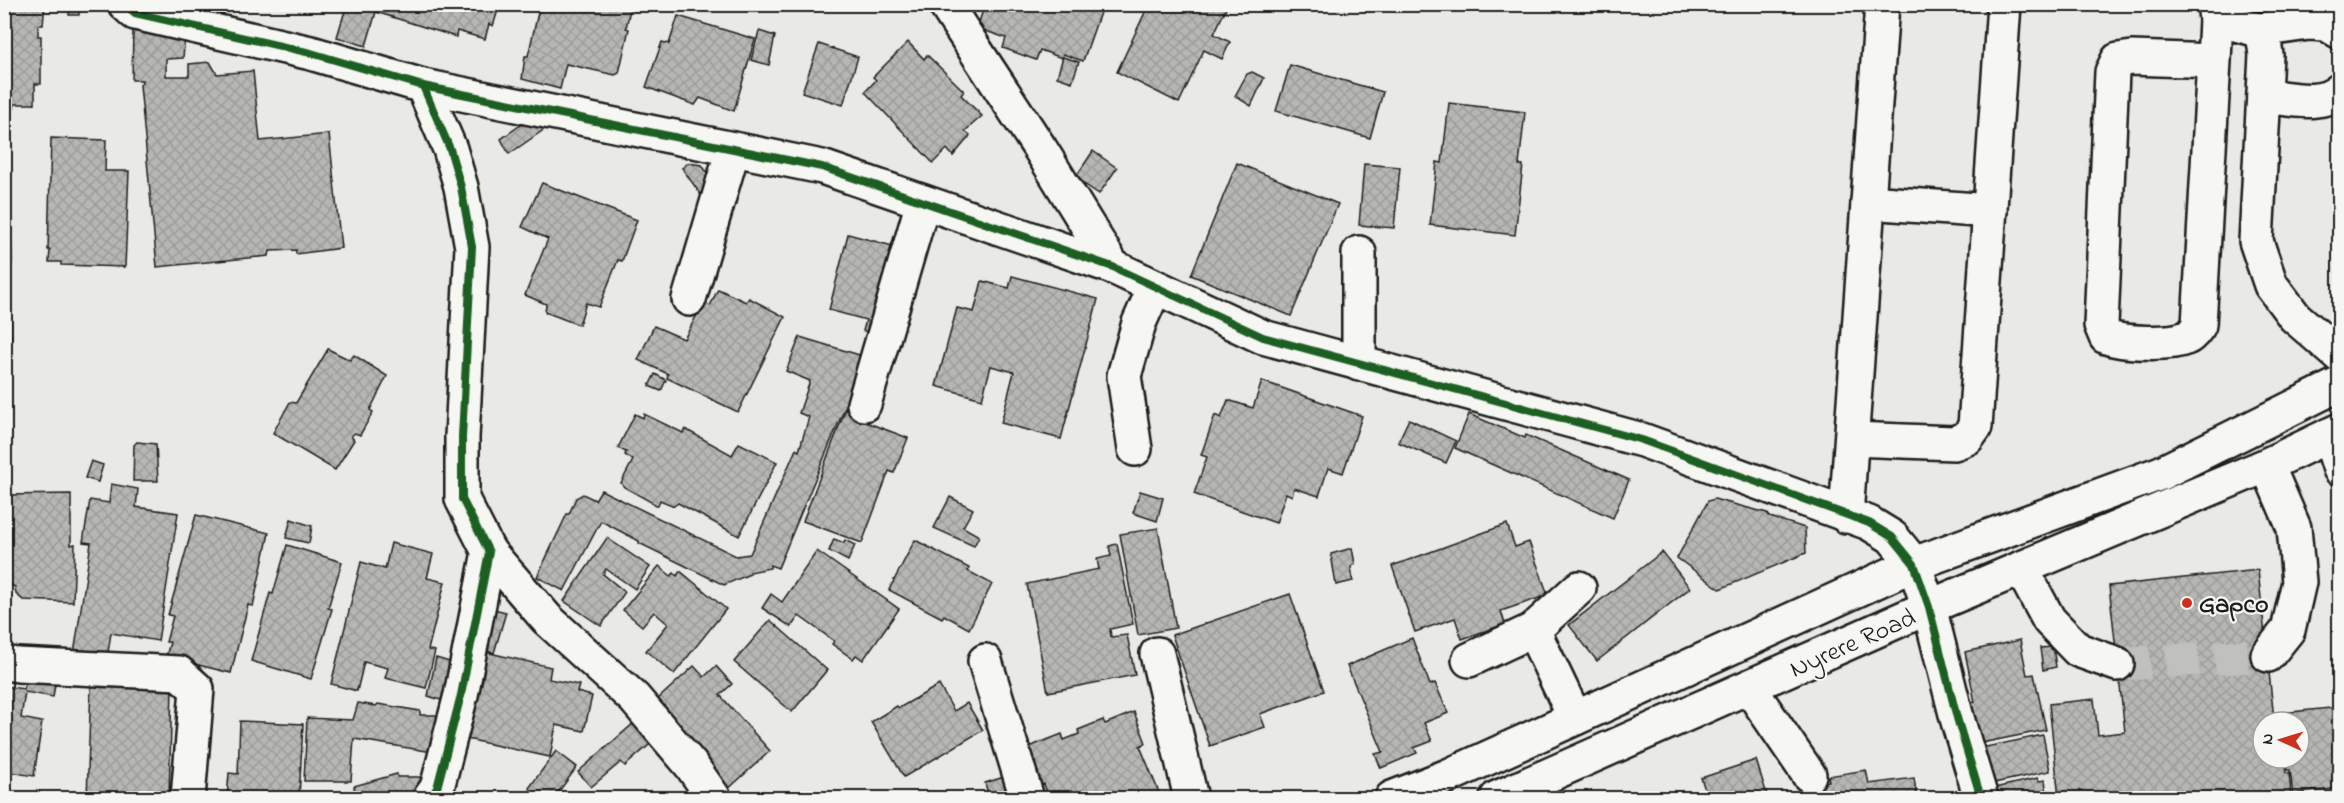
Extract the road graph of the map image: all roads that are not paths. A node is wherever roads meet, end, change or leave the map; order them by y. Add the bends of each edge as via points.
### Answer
1 (125, 4) edge
2 (945, 4) edge
3 (1882, 4) edge
4 (2004, 4) edge
5 (2215, 12) edge
6 (2259, 30) junction
7 (2340, 33) edge
8 (2214, 61) junction
9 (423, 86) junction
10 (2264, 96) junction
11 (2337, 98) edge
12 (733, 149) junction
13 (923, 202) junction
14 (1868, 202) junction
15 (1990, 211) junction
16 (1359, 253) dead end
17 (1113, 267) junction
18 (1155, 287) junction
19 (689, 299) dead end
20 (2340, 356) edge
21 (1359, 364) junction
22 (2340, 384) edge
23 (864, 404) dead end
24 (2334, 433) edge
25 (1852, 439) junction
26 (1135, 449) dead end
27 (2267, 465) junction
28 (2340, 469) edge
29 (1846, 516) junction
30 (489, 552) junction
31 (1925, 560) junction
32 (2021, 568) junction
33 (1579, 588) dead end
34 (1929, 607) junction
35 (1533, 630) junction
36 (1157, 654) dead end
37 (2268, 655) dead end
38 (1469, 660) dead end
39 (985, 662) dead end
40 (4, 663) edge
41 (2117, 664) tunnel mouth
42 (1749, 687) junction
43 (1575, 718) junction
44 (1809, 775) dead end
45 (1538, 790) edge
46 (188, 798) edge
47 (430, 798) edge
48 (714, 798) edge
49 (1027, 798) edge
50 (1191, 798) edge
51 (1392, 798) edge
52 (1497, 798) edge
53 (1981, 798) edge

1 - 9 street via 135,14 310,53
2 - 17 street
3 - 14 street
4 - 15 street
5 - 6 street
5 - 8 street
6 - 7 street via 2309,22 2326,24
6 - 10 street via 2266,55
8 - 8 street via 2199,325 2189,337 2172,341 2116,341 2106,337 2101,325 2112,72 2118,60 2132,58
9 - 12 street
9 - 30 street via 450,149 472,247 462,499
10 - 11 street
10 - 20 street via 2256,241 2271,285 2295,317
12 - 13 street via 822,167
12 - 19 street
13 - 17 street
13 - 23 street
14 - 15 street
14 - 25 street
15 - 25 street via 1975,427 1967,438 1954,443
16 - 21 street
17 - 18 street
18 - 21 street via 1263,337
18 - 26 street via 1139,323 1124,376
21 - 29 street via 1642,440
22 - 31 street via 2161,473
24 - 27 street, Nyrere Road
24 - 28 street
25 - 29 street
27 - 32 street, Nyrere Road
27 - 37 street via 2294,528 2299,582 2288,630
29 - 31 street via 1869,523
30 - 47 street via 461,695 437,788
30 - 48 street via 547,619 634,698
31 - 34 street
31 - 43 street
32 - 34 street, Nyrere Road
32 - 41 street via 2049,620 2078,650
33 - 35 street
34 - 42 street, Nyrere Road
34 - 53 street
35 - 38 street
35 - 43 street
36 - 50 street
39 - 49 street
40 - 46 street via 179,673 197,689
42 - 44 street
42 - 45 street, Nyrere Road
43 - 51 street
45 - 52 street, Nyrere Road

